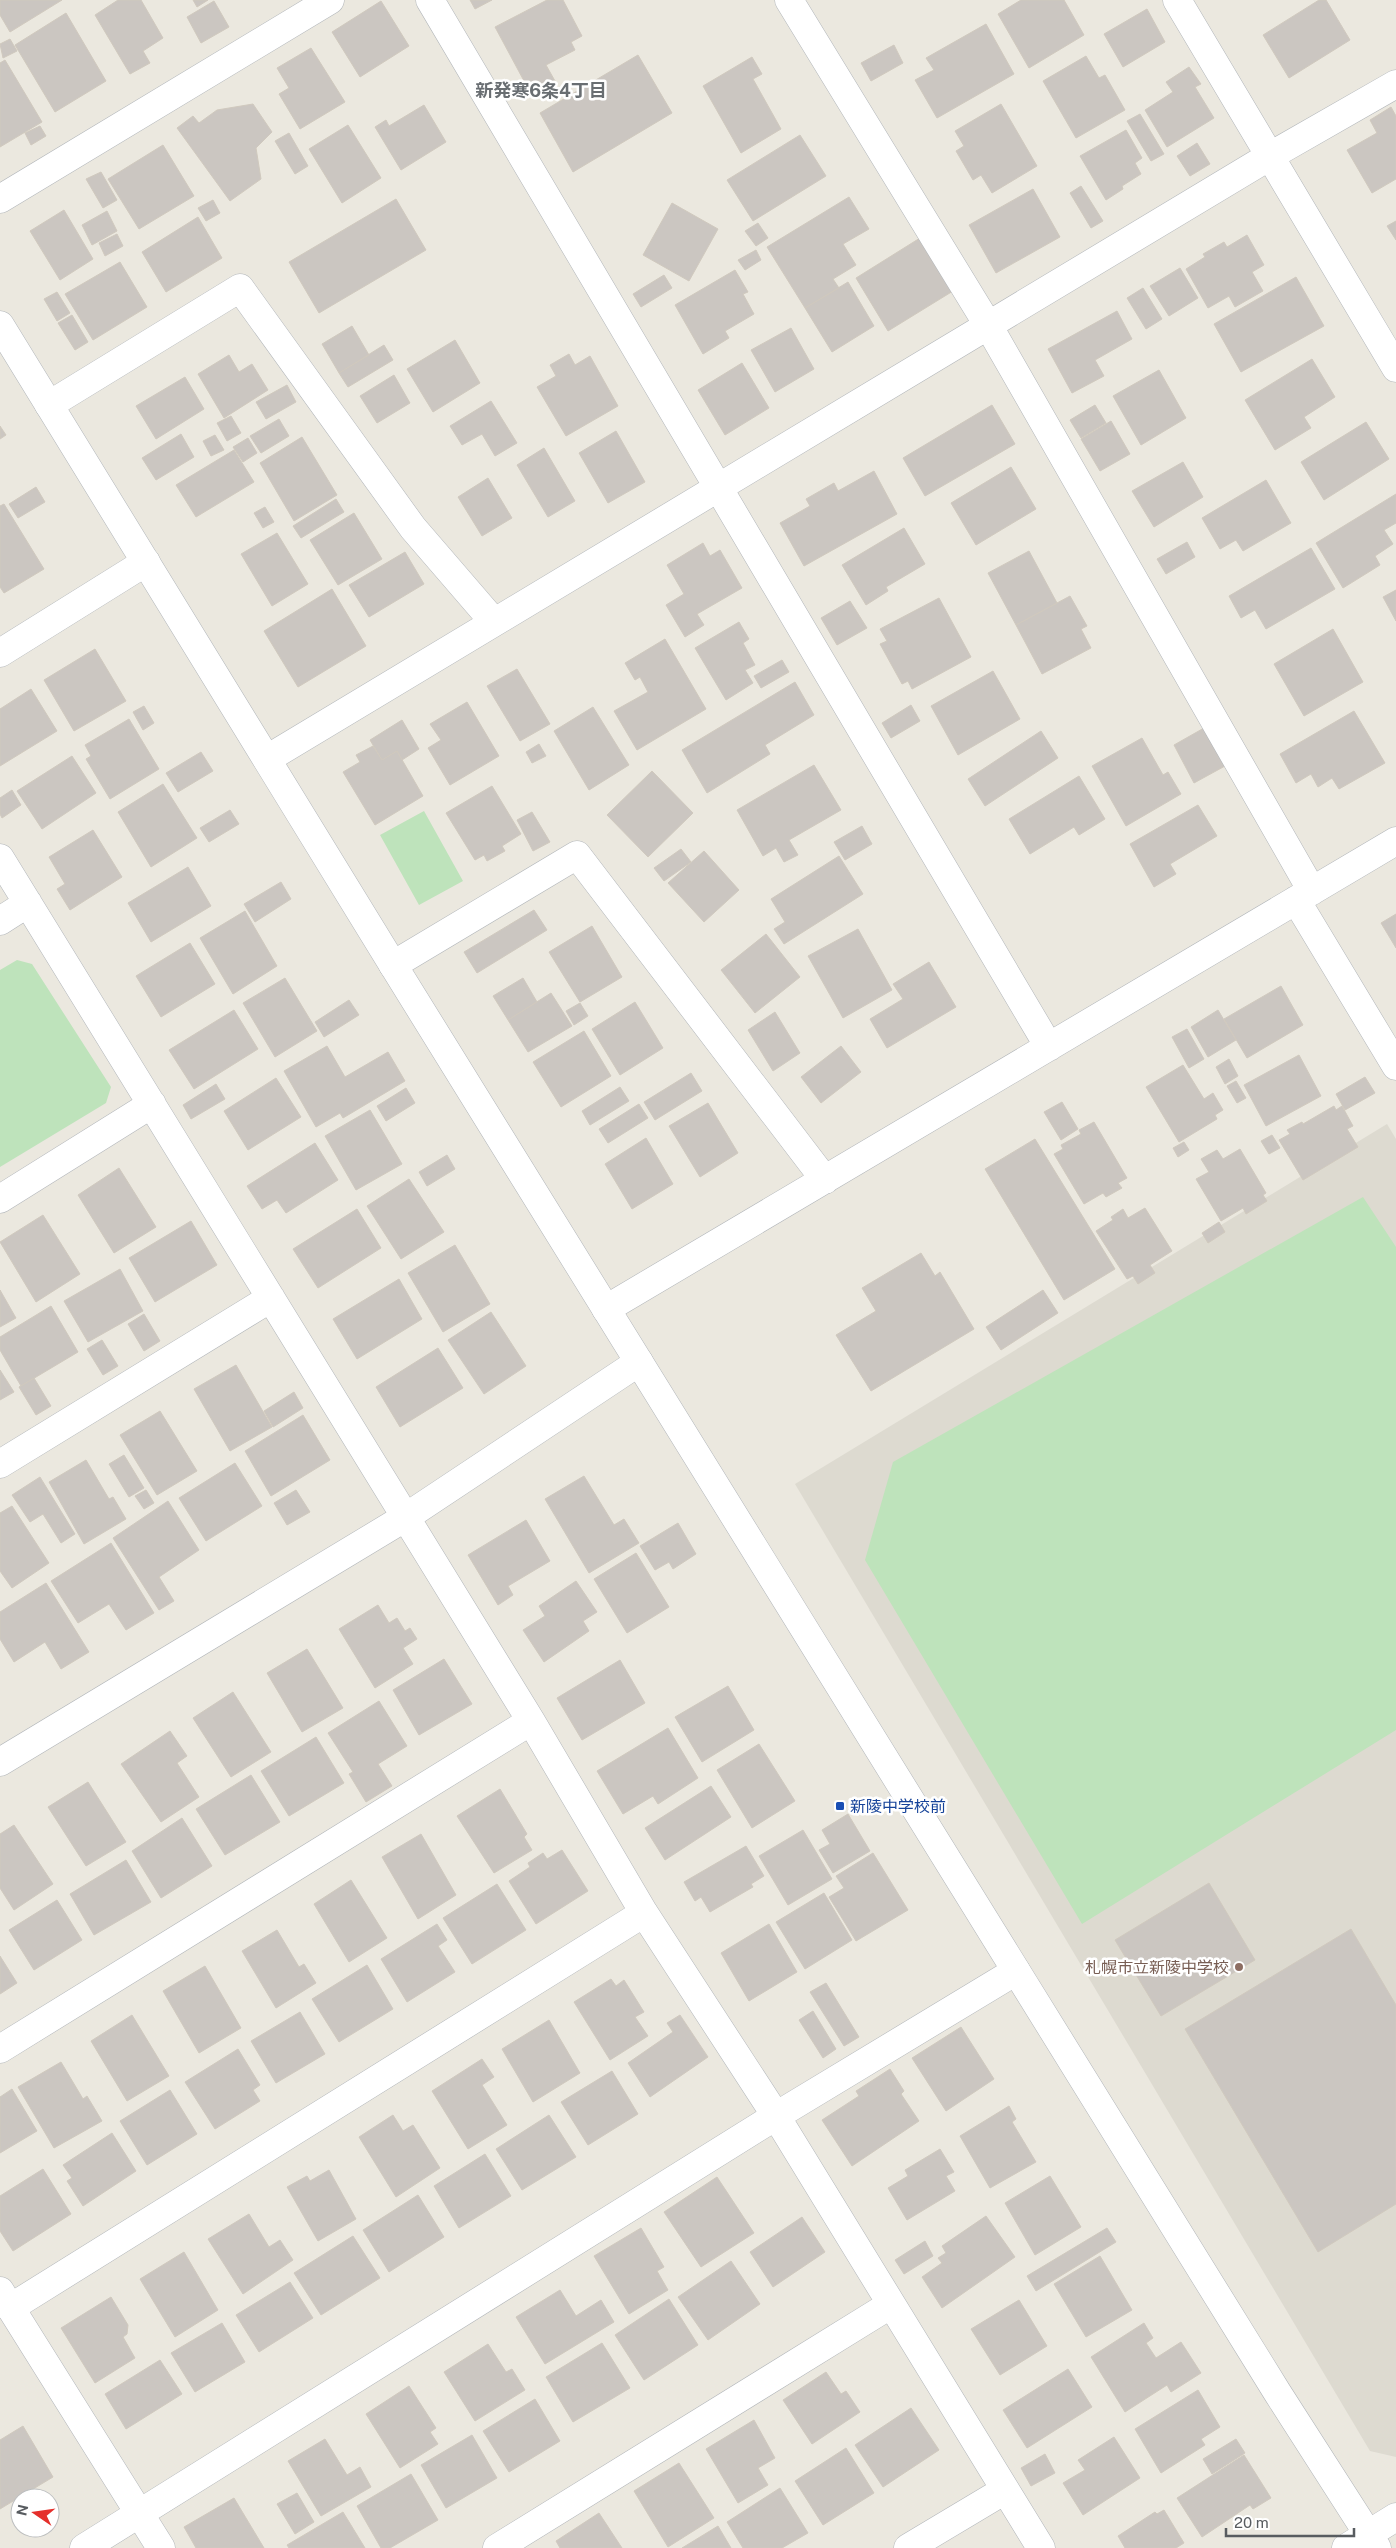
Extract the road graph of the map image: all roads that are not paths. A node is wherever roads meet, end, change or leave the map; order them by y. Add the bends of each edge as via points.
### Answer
1 (330, 0) edge
2 (430, 0) edge
3 (789, 0) edge
4 (1177, 0) edge
5 (1396, 84) edge
6 (1270, 156) junction
7 (0, 199) edge
8 (0, 325) edge
9 (988, 325) junction
10 (1396, 368) edge
11 (50, 406) junction
12 (719, 487) junction
13 (146, 562) junction
14 (494, 622) junction
15 (0, 653) edge
16 (267, 759) junction
17 (1396, 841) edge
18 (0, 858) edge
19 (1304, 895) junction
20 (28, 903) junction
21 (0, 921) edge
22 (393, 965) junction
23 (1049, 1047) junction
24 (1396, 1066) edge
25 (152, 1104) junction
26 (825, 1180) junction
27 (0, 1199) edge
28 (270, 1298) junction
29 (606, 1309) junction
30 (639, 1362) junction
31 (0, 1464) edge
32 (406, 1517) junction
33 (532, 1721) junction
34 (0, 1762) edge
35 (644, 1913) junction
36 (1016, 1971) junction
37 (0, 2049) edge
38 (776, 2116) junction
39 (5, 2300) edge
40 (890, 2305) junction
41 (1005, 2490) junction
42 (140, 2514) junction
43 (1396, 2517) edge
44 (1373, 2541) edge
45 (84, 2548) edge
46 (161, 2548) edge
47 (497, 2548) edge
48 (908, 2548) edge
49 (1041, 2548) edge
50 (1346, 2548) edge

1 - 7 street
2 - 12 street
3 - 9 street
4 - 6 street
5 - 6 street
6 - 9 street
6 - 10 street
8 - 11 street
9 - 12 street
9 - 19 street
11 - 13 street
11 - 14 street via 240,288 413,528
12 - 14 street
12 - 23 street
13 - 15 street
13 - 16 street
14 - 16 street
16 - 22 street
17 - 19 street
18 - 20 street
19 - 23 street
19 - 24 street
20 - 21 street
20 - 25 street
22 - 26 street via 577,855
22 - 29 street
23 - 26 street
25 - 27 street
25 - 28 street
26 - 29 street
28 - 31 street
28 - 32 street
29 - 30 street
30 - 32 street
30 - 36 street
32 - 33 street
32 - 34 street
33 - 35 street
33 - 37 street
35 - 38 street
35 - 39 street
36 - 38 street
36 - 44 street
38 - 40 street
38 - 42 street
39 - 42 street
40 - 41 street
40 - 47 street
41 - 48 street
41 - 49 street
42 - 45 street
42 - 46 street
43 - 44 street
44 - 50 street

